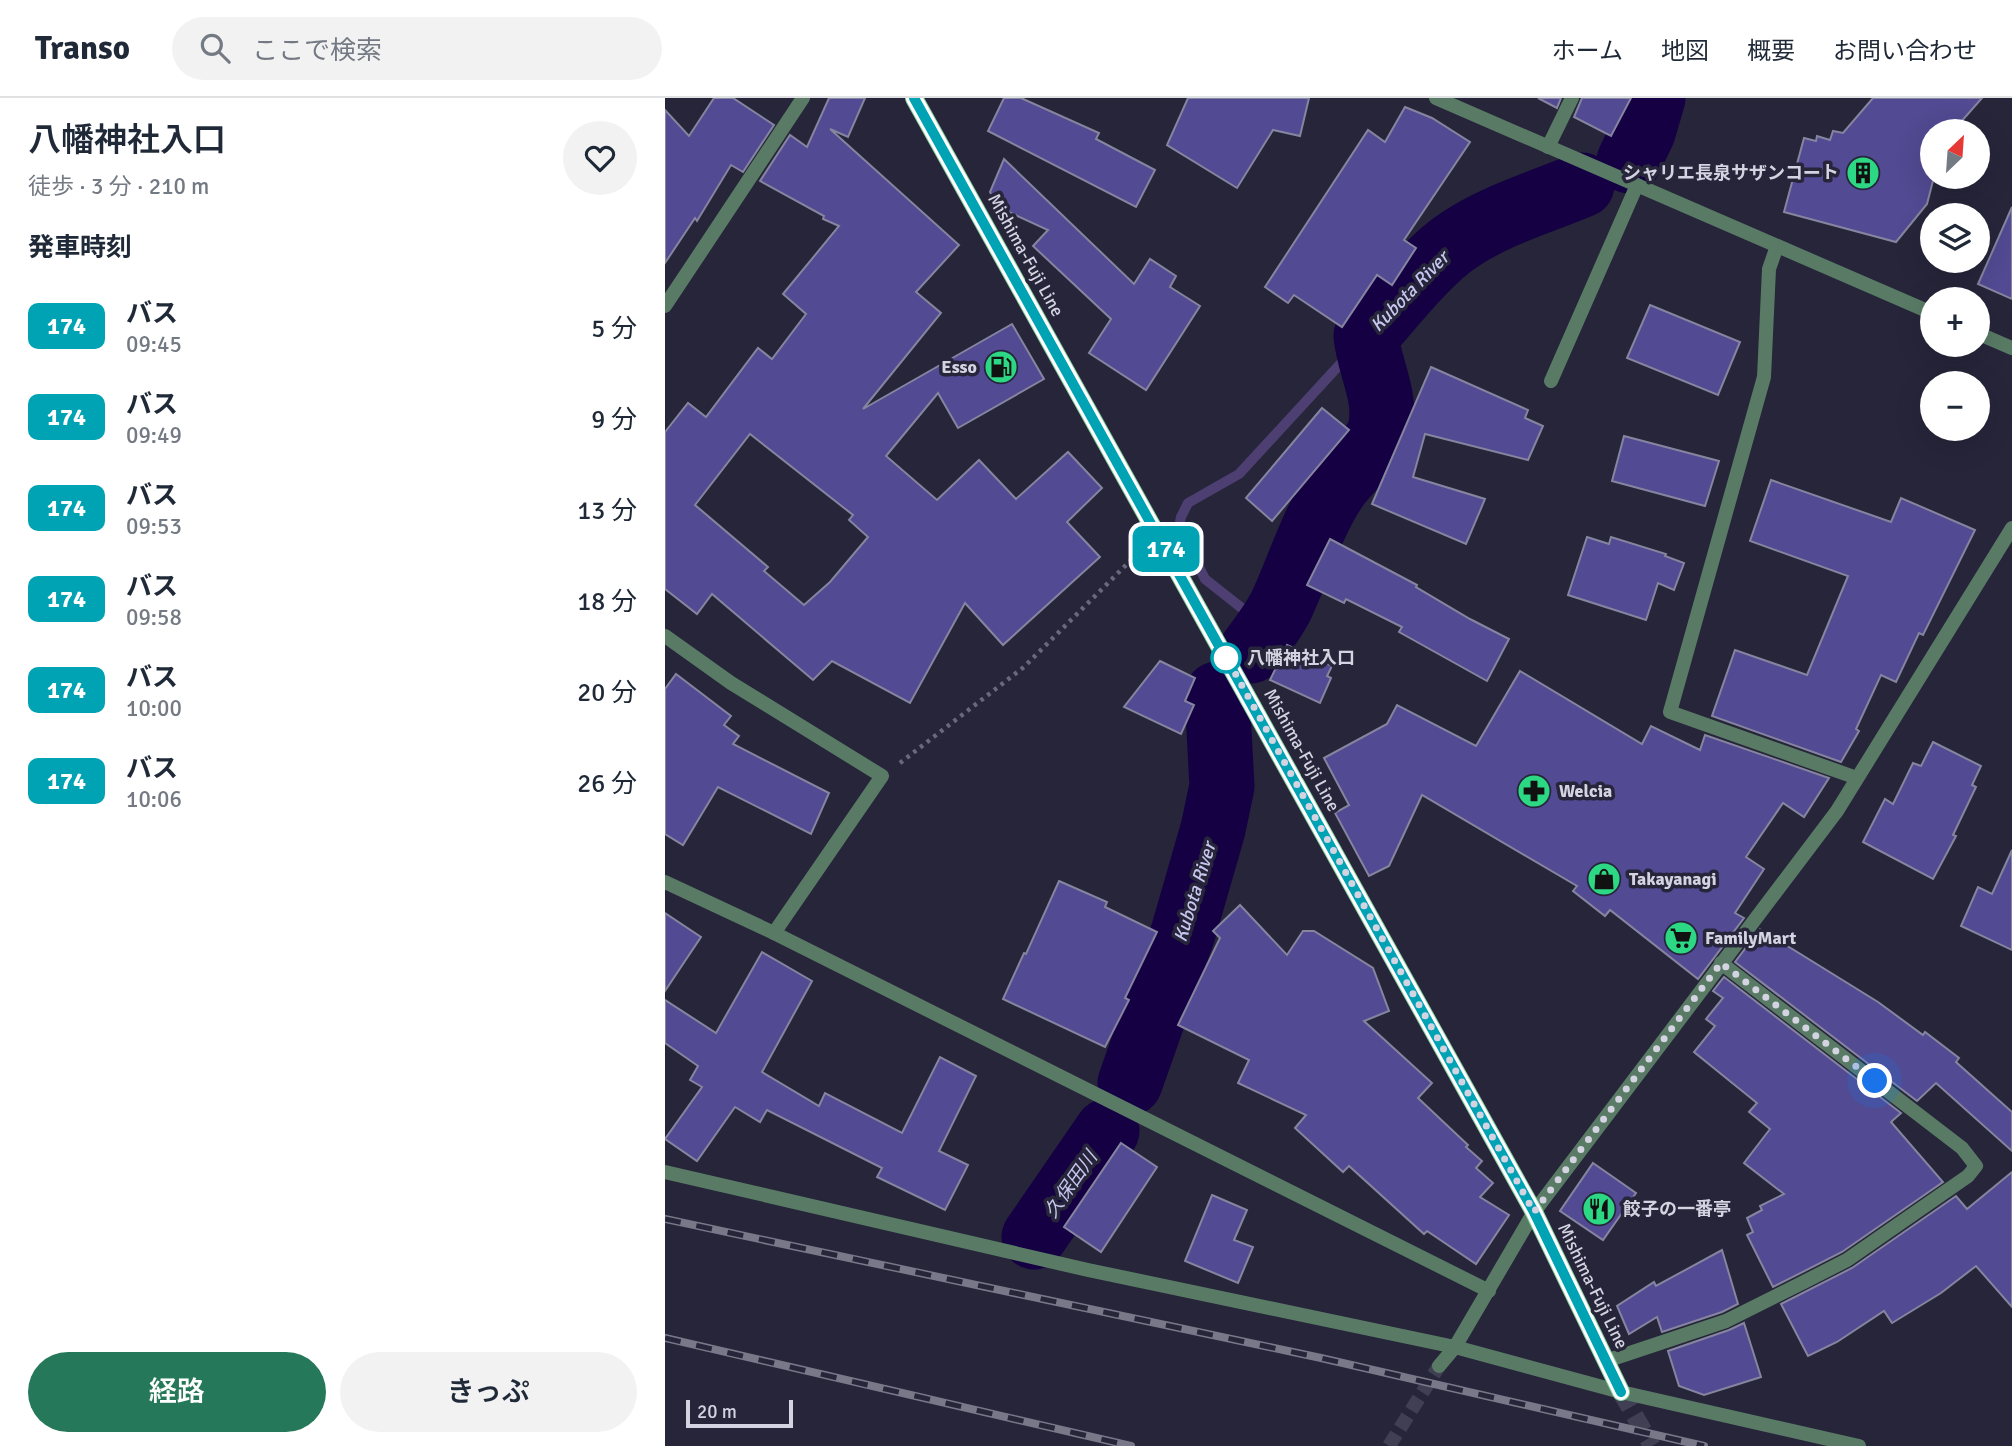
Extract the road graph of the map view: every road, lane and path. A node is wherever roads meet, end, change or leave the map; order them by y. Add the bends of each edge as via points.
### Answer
1 (803, 98) edge
2 (914, 98) edge
3 (1436, 98) edge
4 (1572, 98) edge
5 (1548, 147) junction
6 (1637, 185) junction
7 (1777, 246) junction
8 (665, 306) edge
9 (1920, 308) edge
10 (1990, 339) edge
11 (2012, 348) edge
12 (1551, 381) dead end
13 (2012, 527) edge
14 (1158, 534) junction
15 (665, 636) edge
16 (883, 776) junction
17 (1857, 778) junction
18 (665, 882) edge
19 (774, 933) junction
20 (1721, 963) junction
21 (665, 1172) edge
22 (1534, 1212) junction
23 (1489, 1291) junction
24 (1455, 1347) junction
25 (1606, 1362) junction
26 (1440, 1366) tunnel mouth
27 (1621, 1392) junction
28 (1859, 1446) edge

1 - 8 street
2 - 14 main road, Mishima-Fuji Line
3 - 5 street
4 - 5 street
5 - 6 street
6 - 7 street
6 - 12 street
7 - 9 street
7 - 17 street via 1769,269 1764,377 1670,712
10 - 11 street
13 - 17 street
14 - 16 path via 1024,667
14 - 22 main road, Mishima-Fuji Line
15 - 16 street via 731,683
16 - 19 street
17 - 20 street
18 - 19 street
19 - 23 street
20 - 22 street
20 - 25 street via 1962,1148 1976,1166 1847,1260 1726,1321
21 - 24 street via 1087,1270
22 - 23 street
22 - 25 main road, Mishima-Fuji Line
23 - 24 street
24 - 26 street
24 - 27 street
25 - 27 main road, Mishima-Fuji Line
27 - 28 street

